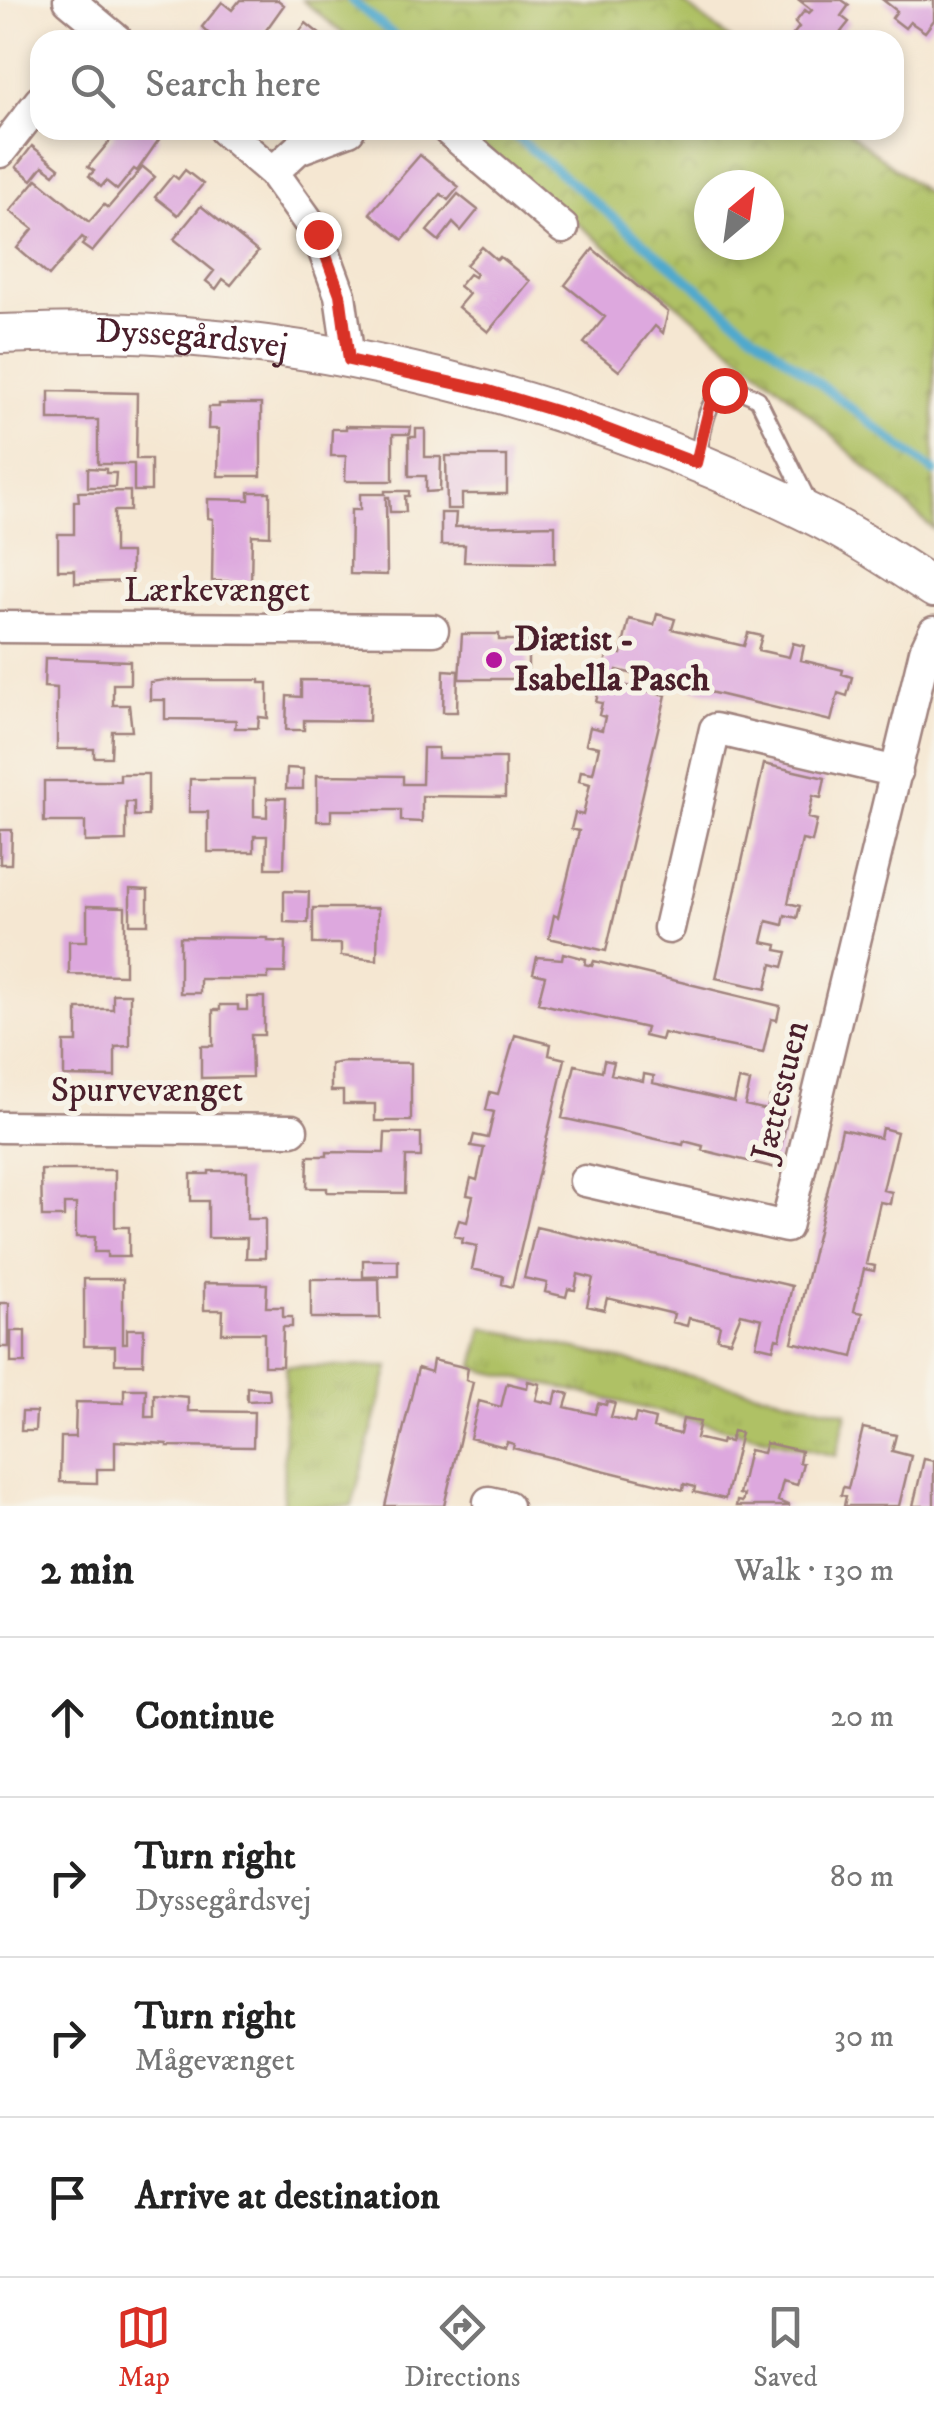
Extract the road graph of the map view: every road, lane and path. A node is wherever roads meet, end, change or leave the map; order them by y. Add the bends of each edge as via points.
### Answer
1 (68, 0) edge
2 (97, 30) edge
3 (30, 114) edge
4 (236, 140) edge
5 (322, 140) edge
6 (460, 140) edge
7 (0, 152) edge
8 (274, 172) junction
9 (563, 228) dead end
10 (0, 334) edge
11 (349, 360) junction
12 (696, 463) junction
13 (814, 516) junction
14 (934, 588) edge
15 (0, 626) edge
16 (433, 630) dead end
17 (934, 632) edge
18 (897, 772) junction
19 (668, 928) dead end
20 (0, 1128) edge
21 (292, 1130) dead end
22 (584, 1180) dead end

1 - 2 street
3 - 7 street
4 - 8 street
5 - 8 street via 298,149
6 - 9 street
8 - 11 street via 318,234 340,294
10 - 11 street, Dyssegårdsvej via 166,336
11 - 12 street, Dyssegårdsvej via 485,390
12 - 13 street, Dyssegårdsvej
12 - 13 lane via 711,401 724,390 742,389 758,398
13 - 14 street, Dyssegårdsvej
15 - 16 street, Lærkevænget
17 - 18 street, Jættestuen
18 - 19 street via 715,729
18 - 22 street, Jættestuen via 786,1227
20 - 21 street, Spurvevænget

